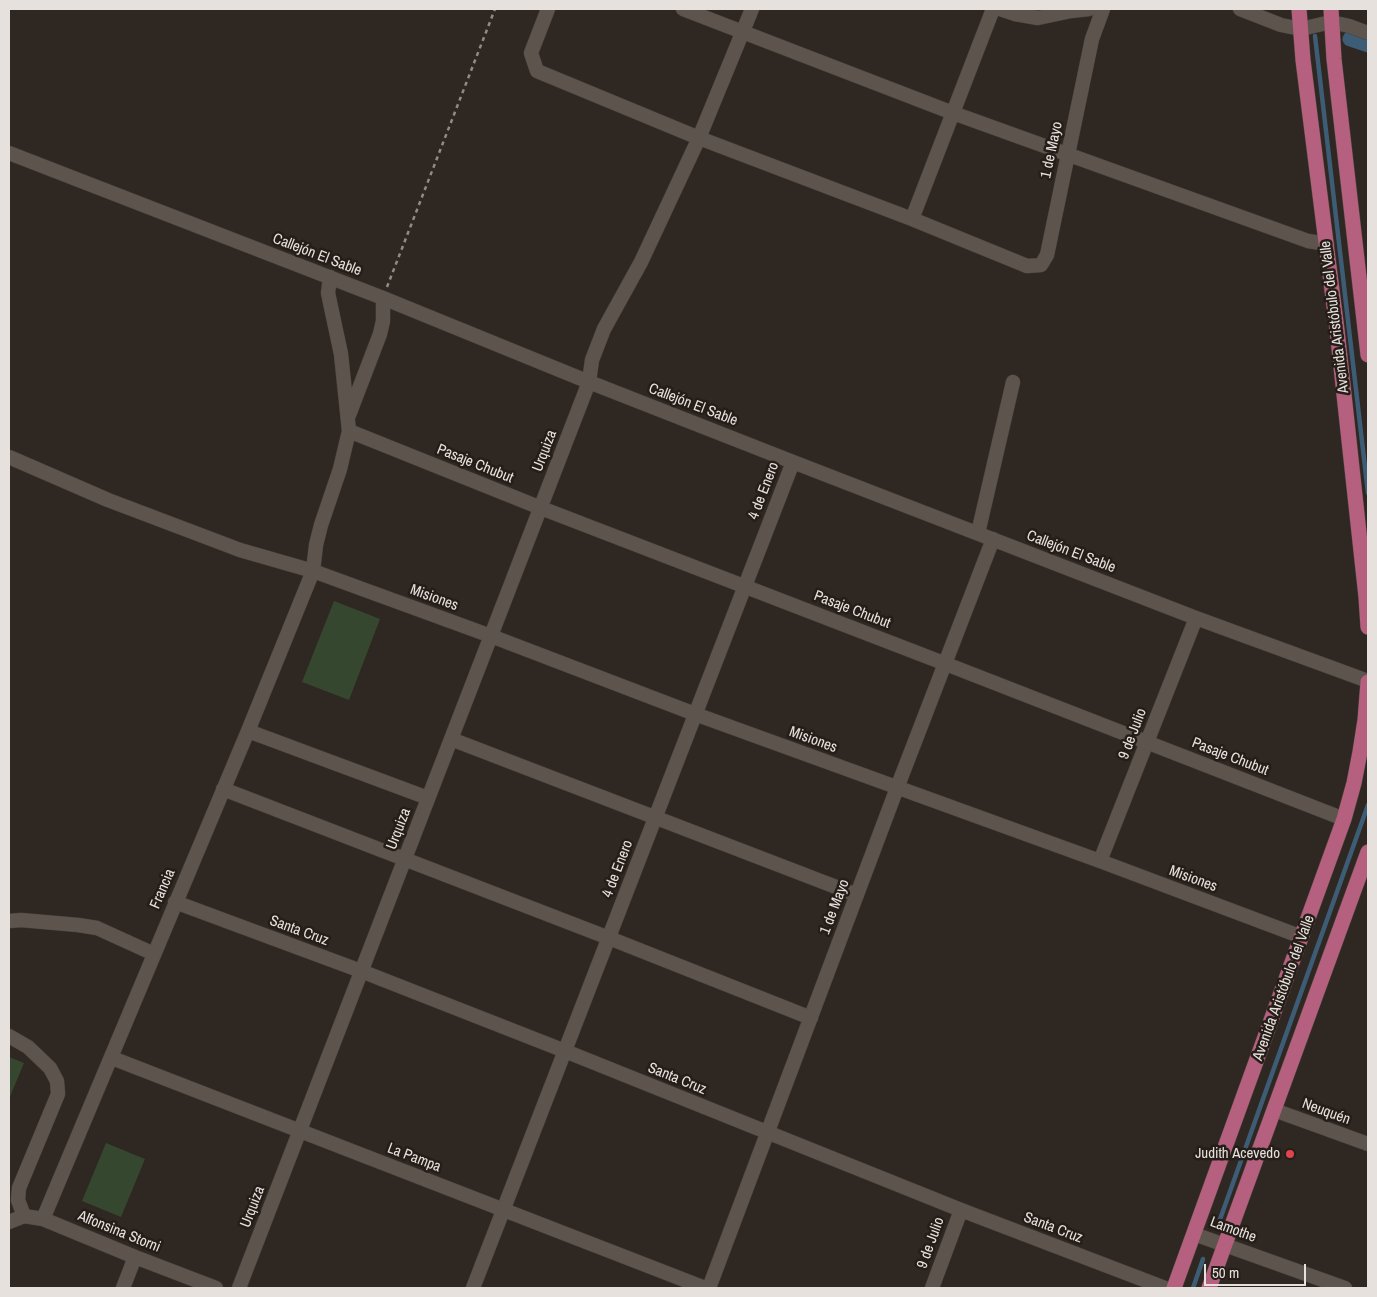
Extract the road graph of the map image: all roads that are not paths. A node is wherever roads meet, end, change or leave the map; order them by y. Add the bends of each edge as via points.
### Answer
1 (548, 9) edge
2 (683, 9) edge
3 (752, 9) edge
4 (993, 9) edge
5 (1000, 9) edge
6 (1089, 9) edge
7 (1103, 9) edge
8 (1240, 9) edge
9 (1299, 9) edge
10 (1331, 16) edge
11 (1300, 29) junction
12 (743, 32) junction
13 (1368, 33) edge
14 (953, 113) junction
15 (699, 138) junction
16 (9, 153) edge
17 (1068, 154) junction
18 (912, 219) junction
19 (1327, 244) junction
20 (330, 277) junction
21 (383, 298) junction
22 (1368, 356) edge
23 (589, 382) junction
24 (1013, 382) dead end
25 (348, 424) junction
26 (9, 458) edge
27 (793, 462) junction
28 (541, 508) junction
29 (978, 533) junction
30 (993, 539) junction
31 (313, 571) junction
32 (745, 586) junction
33 (1196, 618) junction
34 (1368, 627) edge
35 (491, 636) junction
36 (946, 664) junction
37 (1368, 681) edge
38 (695, 714) junction
39 (248, 731) junction
40 (451, 739) junction
41 (1147, 742) junction
42 (897, 788) junction
43 (223, 789) junction
44 (428, 798) junction
45 (655, 817) junction
46 (1344, 820) junction
47 (1368, 852) edge
48 (405, 859) junction
49 (1100, 862) junction
50 (1364, 876) edge
51 (857, 895) junction
52 (176, 902) junction
53 (9, 921) edge
54 (1302, 937) junction
55 (609, 938) junction
56 (154, 954) junction
57 (361, 971) junction
58 (811, 1018) junction
59 (9, 1036) edge
60 (565, 1051) junction
61 (112, 1058) junction
62 (1274, 1110) junction
63 (300, 1131) junction
64 (767, 1132) junction
65 (1368, 1144) edge
66 (503, 1210) junction
67 (961, 1210) junction
68 (24, 1216) junction
69 (43, 1219) junction
70 (9, 1222) edge
71 (1194, 1234) junction
72 (1224, 1244) junction
73 (135, 1257) junction
74 (123, 1288) edge
75 (216, 1288) edge
76 (239, 1288) edge
77 (473, 1288) edge
78 (705, 1288) edge
79 (709, 1288) edge
80 (932, 1288) edge
81 (1165, 1288) edge
82 (1174, 1288) edge
83 (1209, 1288) edge
84 (1345, 1288) edge

1 - 15 street via 530,53 537,71
2 - 12 street
3 - 12 street, Urquiza
4 - 14 street
5 - 6 street via 1038,18
7 - 17 street, 1 de Mayo via 1092,39
8 - 11 street
9 - 11 main road, Avenida Aristóbulo del Valle
10 - 11 street
10 - 13 street
10 - 22 main road, Avenida Aristóbulo del Valle
11 - 19 main road, Avenida Aristóbulo del Valle
12 - 14 street
12 - 15 street, Urquiza
14 - 17 street
14 - 18 street
15 - 18 street
15 - 23 street, Urquiza via 642,262 604,329 592,360
16 - 20 street, Callejón El Sable
17 - 18 street, 1 de Mayo via 1047,255 1040,265 1027,266
17 - 19 street via 1308,241
19 - 34 main road, Avenida Aristóbulo del Valle
20 - 21 street, Callejón El Sable
20 - 25 street via 328,292 342,354
21 - 23 street, Callejón El Sable
21 - 25 street via 380,334
23 - 27 street, Callejón El Sable
23 - 28 street, Urquiza
24 - 29 street
25 - 28 street, Pasaje Chubut
25 - 31 street, Francia via 340,469 316,545
26 - 31 street, Misiones via 240,550
27 - 29 street, Callejón El Sable
27 - 32 street, 4 de Enero
28 - 32 street, Pasaje Chubut
28 - 35 street, Urquiza
29 - 30 street, Callejón El Sable
30 - 33 street, Callejón El Sable
30 - 36 street, 1 de Mayo
31 - 35 street, Misiones
31 - 39 street, Francia
32 - 36 street, Pasaje Chubut
32 - 38 street, 4 de Enero
33 - 37 street, Callejón El Sable
33 - 41 street, 9 de Julio
35 - 38 street, Misiones
35 - 40 street, Urquiza
36 - 41 street, Pasaje Chubut
36 - 42 street, 1 de Mayo
37 - 46 main road, Avenida Aristóbulo del Valle via 1360,752
38 - 42 street, Misiones
38 - 45 street, 4 de Enero
39 - 43 street, Francia
39 - 44 street
40 - 44 street, Urquiza
40 - 45 street
41 - 46 street, Pasaje Chubut
41 - 49 street, 9 de Julio
42 - 49 street, Misiones
42 - 51 street, 1 de Mayo
43 - 48 street
43 - 52 street, Francia
44 - 48 street, Urquiza
45 - 51 street
45 - 55 street, 4 de Enero
46 - 54 main road, Avenida Aristóbulo del Valle
47 - 50 main road
48 - 55 street
48 - 57 street, Urquiza
49 - 54 street, Misiones
50 - 62 main road
51 - 58 street, 1 de Mayo
52 - 56 street, Francia
52 - 57 street, Santa Cruz
53 - 56 street via 97,928
54 - 71 main road, Avenida Aristóbulo del Valle
55 - 58 street
55 - 60 street, 4 de Enero
56 - 61 street, Francia
57 - 60 street, Santa Cruz
57 - 63 street, Urquiza
58 - 64 street, 1 de Mayo
59 - 68 street via 28,1047 50,1068 57,1081 58,1094 19,1188 18,1200
60 - 64 street, Santa Cruz
60 - 66 street, 4 de Enero
61 - 63 street, La Pampa
61 - 69 street, Francia
62 - 65 street, Neuquén
62 - 72 main road
63 - 66 street, La Pampa
63 - 76 street, Urquiza
64 - 67 street, Santa Cruz
64 - 79 street, 1 de Mayo
66 - 77 street, 4 de Enero
66 - 78 street, La Pampa
67 - 80 street, 9 de Julio
67 - 81 street, Santa Cruz
68 - 69 street, Alfonsina Storni
68 - 70 street
69 - 73 street, Alfonsina Storni
71 - 72 street, Lamothe
71 - 82 main road, Avenida Aristóbulo del Valle
72 - 83 main road
72 - 84 street, Lamothe
73 - 74 street
73 - 75 street, Alfonsina Storni

